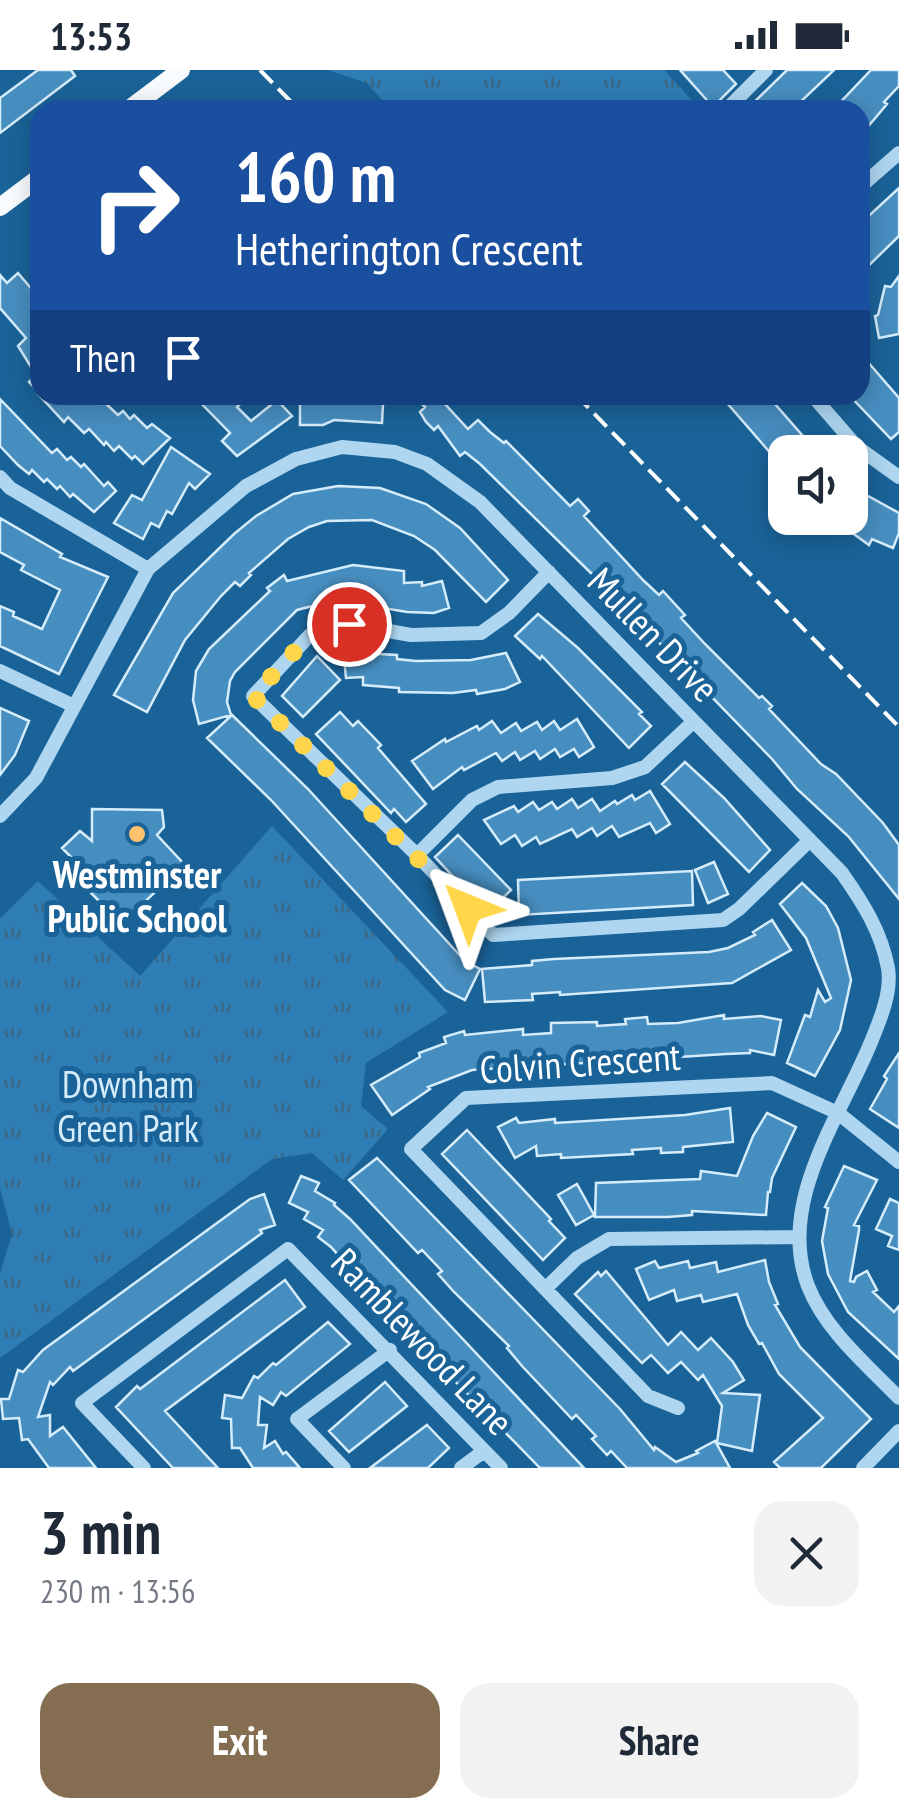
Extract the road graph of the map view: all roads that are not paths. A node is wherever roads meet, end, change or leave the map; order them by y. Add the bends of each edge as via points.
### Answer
1 (181, 70) edge
2 (740, 70) edge
3 (766, 70) edge
4 (752, 83) junction
5 (141, 100) edge
6 (736, 100) edge
7 (899, 153) edge
8 (870, 178) edge
9 (30, 184) edge
10 (0, 207) edge
11 (821, 405) edge
12 (0, 477) edge
13 (899, 477) edge
14 (148, 569) junction
15 (548, 572) junction
16 (0, 670) edge
17 (72, 705) junction
18 (693, 722) junction
19 (0, 816) edge
20 (810, 840) junction
21 (416, 855) junction
22 (894, 973) edge
23 (838, 1113) junction
24 (899, 1162) edge
25 (799, 1238) junction
26 (545, 1288) junction
27 (390, 1350) junction
28 (899, 1398) edge
29 (678, 1408) dead end
30 (899, 1430) edge
31 (484, 1451) junction
32 (144, 1468) edge
33 (344, 1468) edge
34 (461, 1468) edge
35 (500, 1468) edge
36 (862, 1468) edge

1 - 5 main road
2 - 4 street
3 - 4 street
4 - 6 street
7 - 8 street
9 - 10 main road
11 - 13 street via 857,447
12 - 14 street
14 - 15 street, Mullen Drive via 246,486 296,458 342,448 395,452 427,464 480,502
14 - 17 street, Mullen Drive
15 - 18 street, Mullen Drive
15 - 21 street via 481,632 411,635 349,624 310,635 253,696
16 - 17 street
17 - 19 street, Mullen Drive via 36,778
18 - 20 street, Mullen Drive
18 - 21 street via 645,768 612,778 498,786 472,800
20 - 21 street via 723,920 493,935
20 - 22 street, Mullen Drive via 842,872 874,921
22 - 23 street, Mullen Drive via 883,1014
23 - 24 street
23 - 25 street, Mullen Drive via 804,1194
23 - 26 street, Colvin Crescent via 772,1083 466,1098 411,1150
25 - 26 street via 609,1239
25 - 28 street, Mullen Drive via 808,1286 836,1333
26 - 29 street, Colvin Crescent via 648,1396
27 - 31 street, Ramblewood Lane
27 - 32 street, Ramblewood Lane via 288,1249 82,1403
27 - 33 street via 297,1419
30 - 36 street
31 - 34 street
31 - 35 street, Ramblewood Lane

